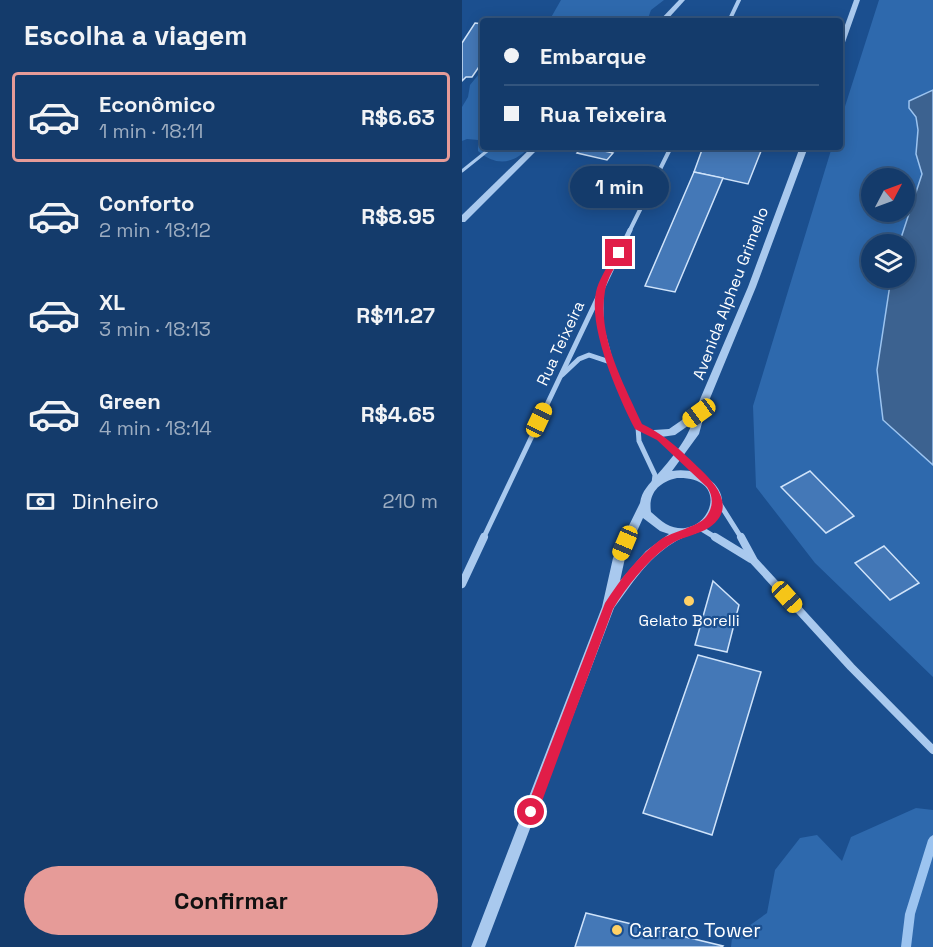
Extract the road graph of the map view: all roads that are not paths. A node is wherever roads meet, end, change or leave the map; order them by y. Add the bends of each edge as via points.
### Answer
1 (682, 0) edge
2 (739, 0) edge
3 (857, 0) edge
4 (665, 18) edge
5 (730, 18) edge
6 (843, 40) edge
7 (488, 150) edge
8 (533, 150) edge
9 (670, 150) edge
10 (803, 150) edge
11 (462, 171) edge
12 (462, 220) edge
13 (601, 290) junction
14 (611, 363) junction
15 (558, 379) junction
16 (699, 413) junction
17 (638, 427) junction
18 (654, 434) junction
19 (680, 455) junction
20 (703, 479) junction
21 (658, 480) junction
22 (718, 501) junction
23 (644, 505) junction
24 (700, 528) junction
25 (683, 532) junction
26 (754, 561) junction
27 (462, 584) edge
28 (608, 607) junction
29 (933, 750) edge
30 (478, 947) edge

1 - 4 street
2 - 5 street
3 - 6 street
7 - 11 lane
8 - 12 street
9 - 13 street, Rua Teixeira
10 - 16 street, Avenida Alpheu Grimello via 752,287
13 - 14 street via 601,326
13 - 15 street, Rua Teixeira
14 - 15 street via 592,353 581,357
14 - 17 street
15 - 27 street, Rua Teixeira
16 - 18 street via 671,432
16 - 19 street, Avenida Alpheu Grimello via 694,434
17 - 18 street
17 - 21 street via 639,441
18 - 19 street
19 - 20 street
19 - 21 street, Avenida Alpheu Grimello
20 - 21 street via 686,474
20 - 22 street via 714,489
21 - 23 street via 648,489
22 - 24 street via 714,516
22 - 26 street
23 - 25 street via 653,522
23 - 28 street via 619,558
24 - 25 street
24 - 26 street
25 - 28 street via 663,543 633,573
26 - 29 street
28 - 30 street

